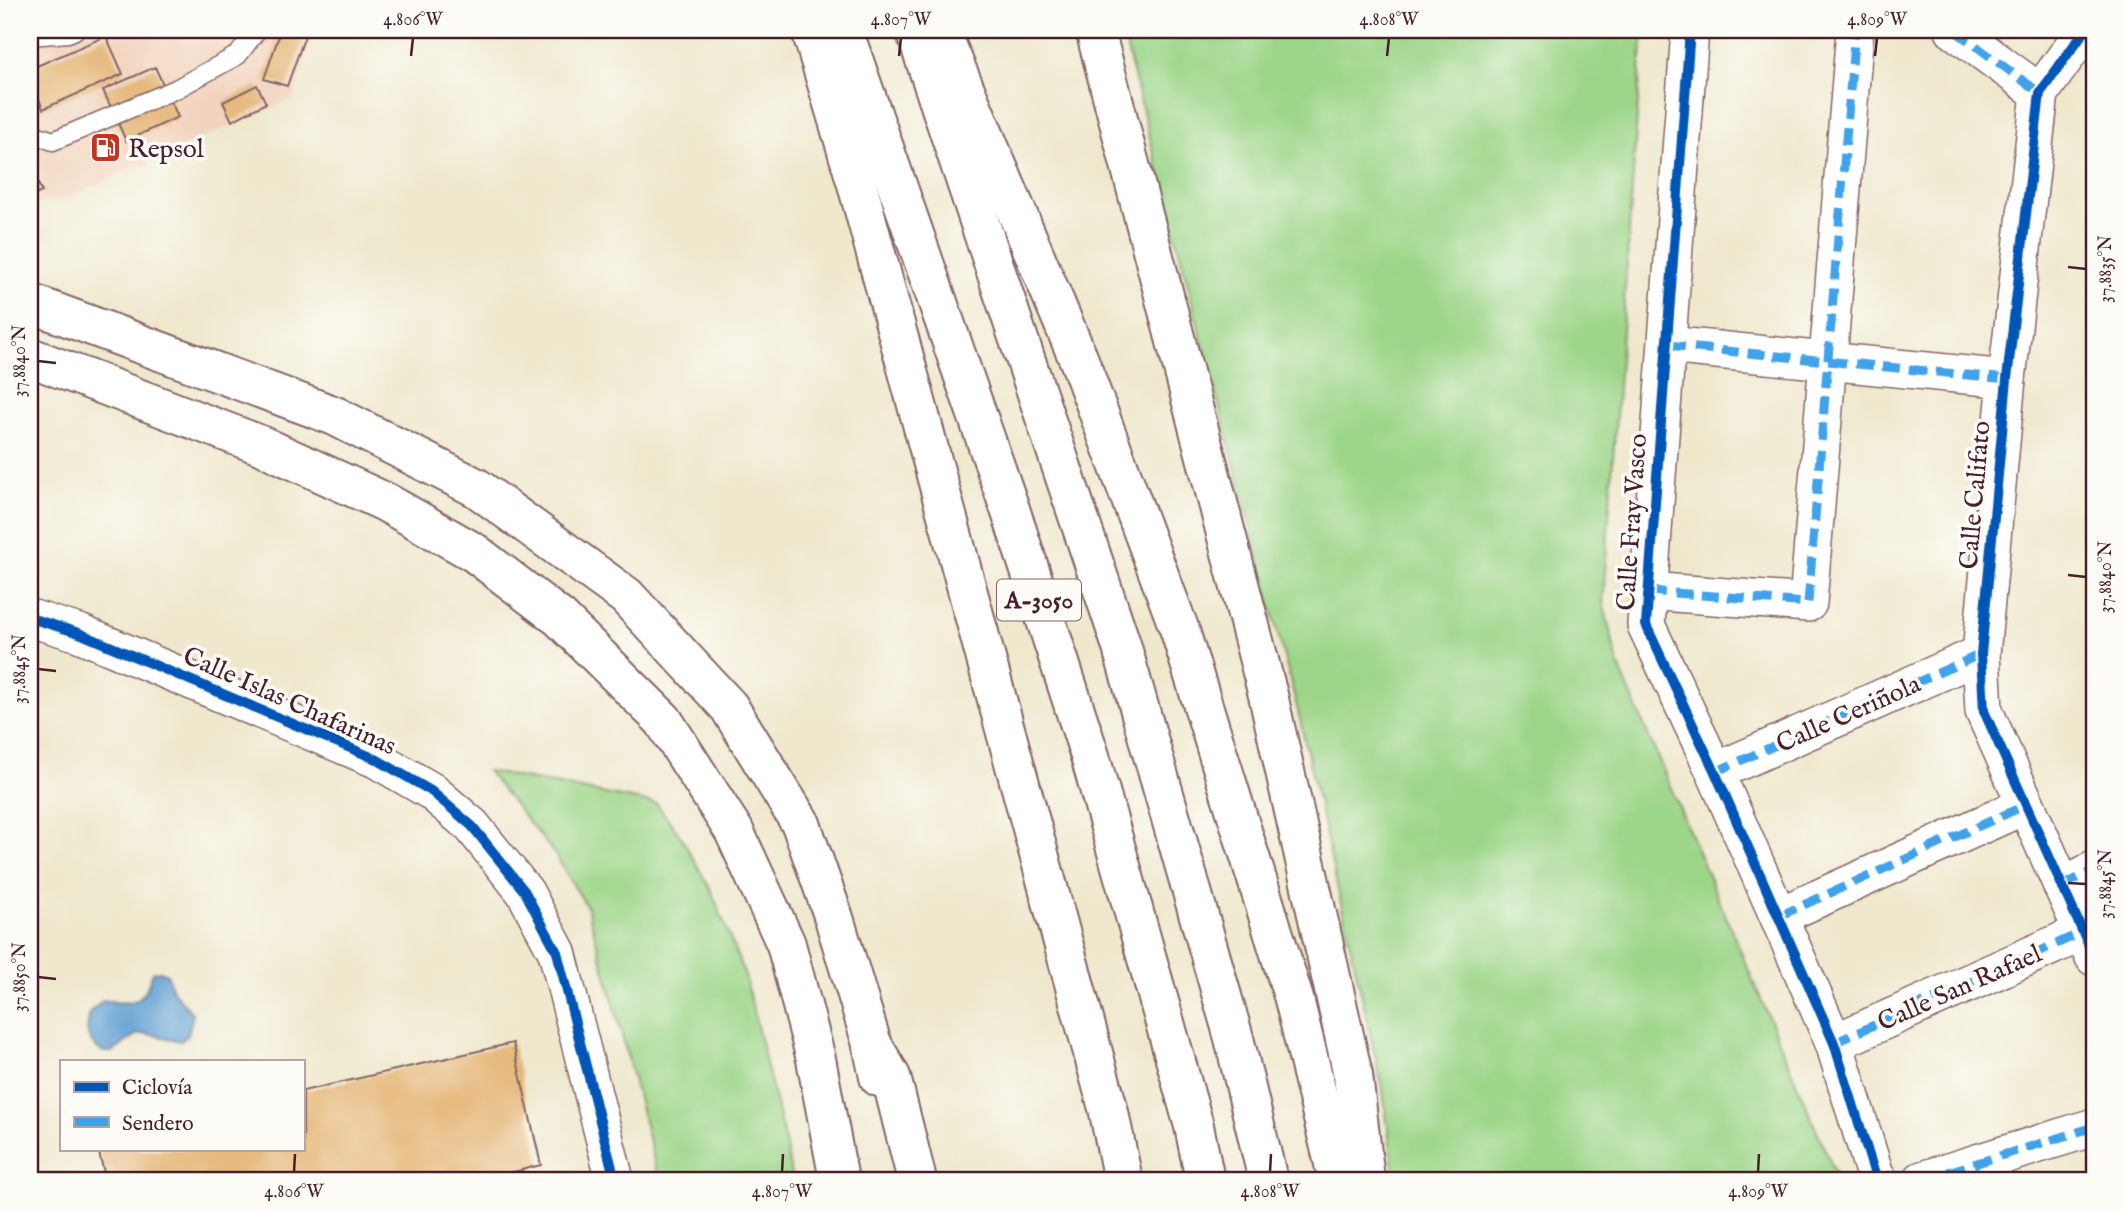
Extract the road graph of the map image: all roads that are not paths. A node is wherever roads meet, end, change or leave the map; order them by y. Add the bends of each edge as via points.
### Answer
1 (75, 30) edge
2 (257, 30) edge
3 (811, 30) edge
4 (843, 30) edge
5 (915, 30) edge
6 (940, 30) edge
7 (1096, 30) edge
8 (1690, 30) edge
9 (1855, 30) edge
10 (1954, 30) edge
11 (2085, 30) edge
12 (30, 36) edge
13 (2040, 93) junction
14 (30, 133) edge
15 (30, 303) edge
16 (1667, 345) junction
17 (30, 357) edge
18 (1828, 361) junction
19 (2007, 379) junction
20 (1647, 592) junction
21 (30, 618) edge
22 (1981, 654) junction
23 (1715, 772) junction
24 (2026, 805) junction
25 (2078, 878) edge
26 (1779, 916) junction
27 (2089, 944) edge
28 (1834, 1043) junction
29 (872, 1044) junction
30 (1108, 1108) junction
31 (2094, 1127) edge
32 (615, 1180) edge
33 (839, 1180) edge
34 (897, 1180) edge
35 (918, 1180) edge
36 (1100, 1180) edge
37 (1123, 1180) edge
38 (1205, 1180) edge
39 (1268, 1180) edge
40 (1338, 1180) edge
41 (1365, 1180) edge
42 (1879, 1180) edge
43 (1923, 1180) edge

1 - 12 lane
2 - 14 lane via 238,55 176,89 52,141
3 - 30 main road
4 - 38 main road, A-3050 via 1011,512 1090,756 1194,1126
5 - 39 main road, A-3050 via 1121,645 1234,1038
6 - 40 main road via 1079,360 1180,631 1294,999
7 - 41 main road via 1268,695 1353,1075
8 - 16 street, Calle Fray Vasco
9 - 18 street
10 - 13 street
11 - 13 street, Calle Califato
13 - 19 street, Calle Califato
15 - 29 main road via 335,416 477,488 626,596 729,707 801,824
16 - 18 street
16 - 20 street, Calle Fray Vasco
17 - 33 main road via 262,446 384,502 475,553 560,618 663,720 733,831 786,944 816,1059
18 - 19 street
18 - 20 street via 1808,603
19 - 22 street, Calle Califato
20 - 23 street, Calle Fray Vasco via 1646,625
21 - 32 street, Calle Islas Chafarinas via 79,633 376,760 431,791 472,826 525,891 557,952
22 - 23 street, Calle Ceriñola
22 - 24 street, Calle Califato via 1984,711
23 - 26 street, Calle Fray Vasco
24 - 25 street, Calle Califato
24 - 26 street
25 - 27 street, Calle Califato
26 - 28 street, Calle Fray Vasco
27 - 28 street, Calle San Rafael
28 - 42 street, Calle Fray Vasco
29 - 34 main road
29 - 35 main road via 891,1077
30 - 36 main road
30 - 37 main road
31 - 43 street

